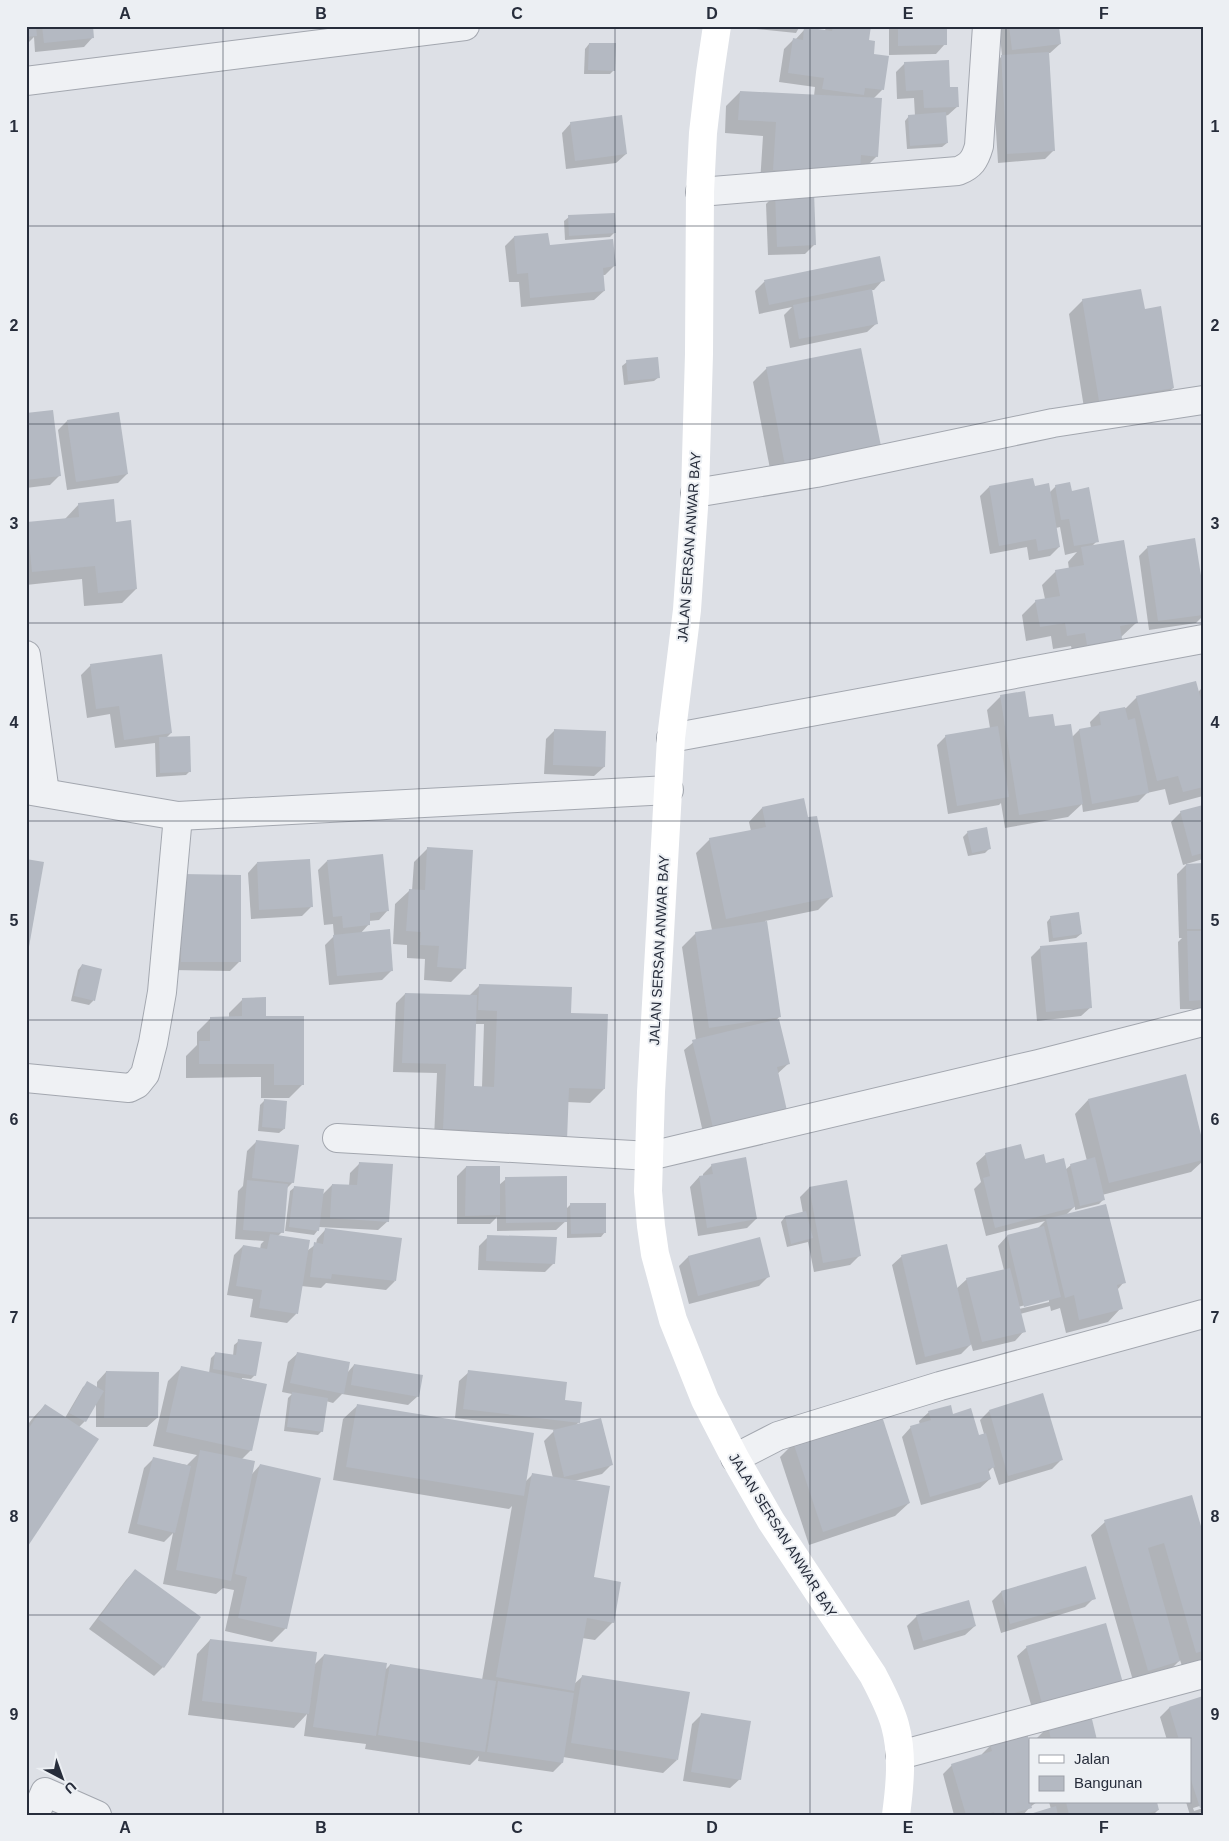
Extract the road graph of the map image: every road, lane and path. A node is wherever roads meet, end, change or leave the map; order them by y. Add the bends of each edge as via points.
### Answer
1 (465, 26) edge
2 (717, 26) edge
3 (987, 26) edge
4 (26, 81) edge
5 (700, 192) junction
6 (1203, 400) edge
7 (695, 493) junction
8 (1203, 639) edge
9 (26, 655) edge
10 (671, 738) junction
11 (669, 790) junction
12 (36, 791) edge
13 (178, 816) junction
14 (1203, 1022) edge
15 (26, 1078) edge
16 (337, 1138) dead end
17 (650, 1156) junction
18 (1203, 1314) edge
19 (735, 1458) junction
20 (1203, 1674) edge
21 (900, 1755) junction
22 (35, 1797) edge
23 (97, 1815) edge
24 (896, 1815) edge

1 - 4 street
2 - 5 main road, JALAN SERSAN ANWAR BAY via 704,125
3 - 5 street via 978,146 968,168
5 - 7 main road, JALAN SERSAN ANWAR BAY
6 - 7 street via 1053,423 816,473
7 - 10 main road, JALAN SERSAN ANWAR BAY via 687,610
8 - 10 street
9 - 12 street
10 - 11 main road, JALAN SERSAN ANWAR BAY
11 - 13 street
11 - 17 main road, JALAN SERSAN ANWAR BAY
12 - 13 street
13 - 15 street via 162,992 146,1074 129,1088
14 - 17 street
16 - 17 street
17 - 19 main road, JALAN SERSAN ANWAR BAY via 648,1191 652,1236 673,1320 705,1400
18 - 19 street via 940,1386 778,1436
19 - 21 main road, JALAN SERSAN ANWAR BAY via 772,1521 873,1675 895,1725
20 - 21 street
21 - 24 main road, JALAN SERSAN ANWAR BAY
22 - 23 street

